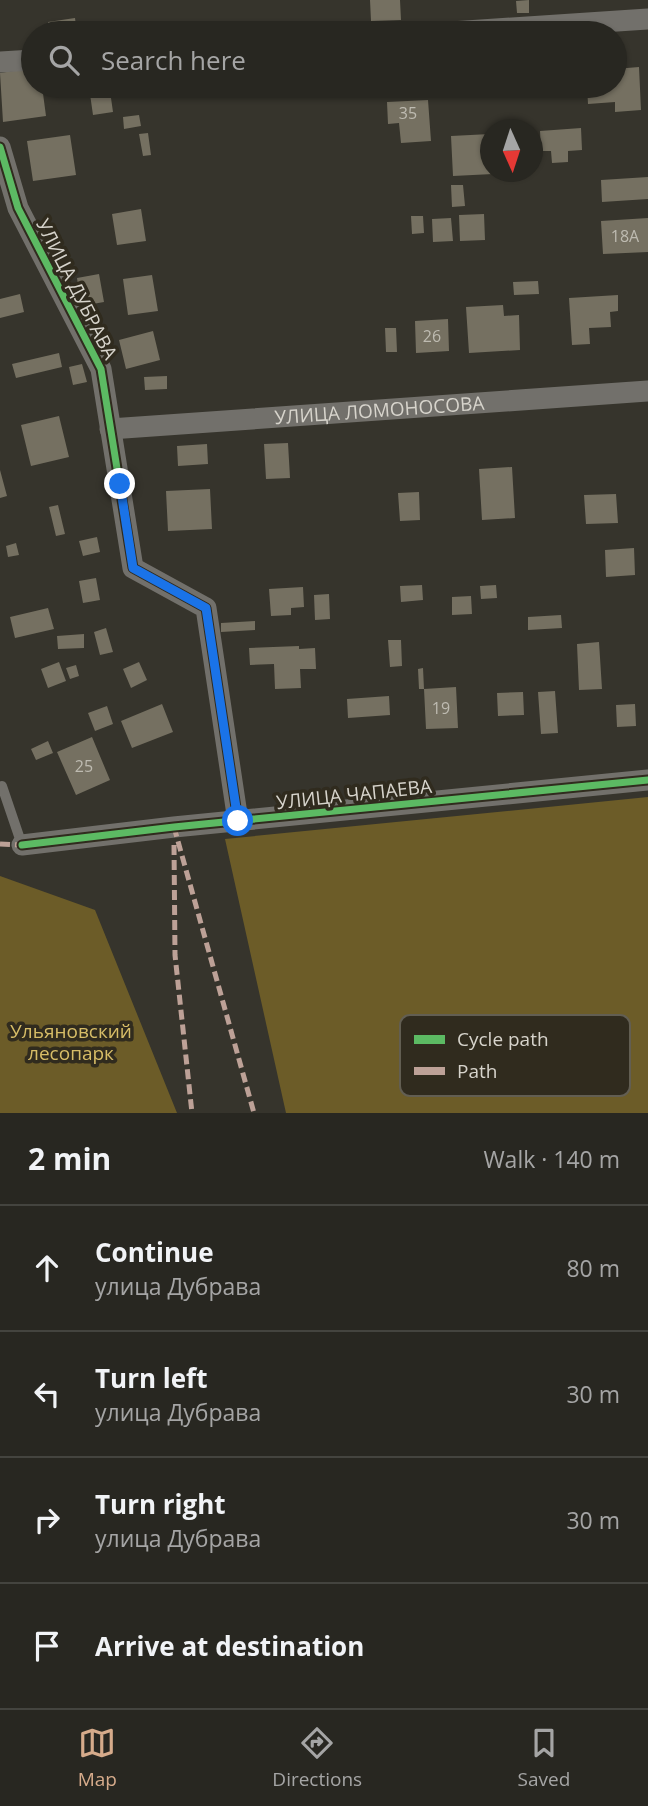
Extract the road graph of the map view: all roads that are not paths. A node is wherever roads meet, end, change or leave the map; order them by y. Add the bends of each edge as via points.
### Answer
1 (648, 19) edge
2 (618, 21) edge
3 (21, 61) edge
4 (0, 62) edge
5 (0, 147) edge
6 (648, 391) edge
7 (110, 429) junction
8 (648, 780) edge
9 (2, 786) dead end
10 (238, 821) junction
11 (22, 845) joint

1 - 2 street
3 - 4 street
5 - 7 street, УЛИЦА ДУБРАВА via 18,208 101,369
6 - 7 street, УЛИЦА ЛОМОНОСОВА
7 - 10 street, УЛИЦА ДУБРАВА via 133,568 206,608
8 - 10 street, УЛИЦА ЧАПАЕВА
9 - 11 lane
10 - 11 street, УЛИЦА ЧАПАЕВА

